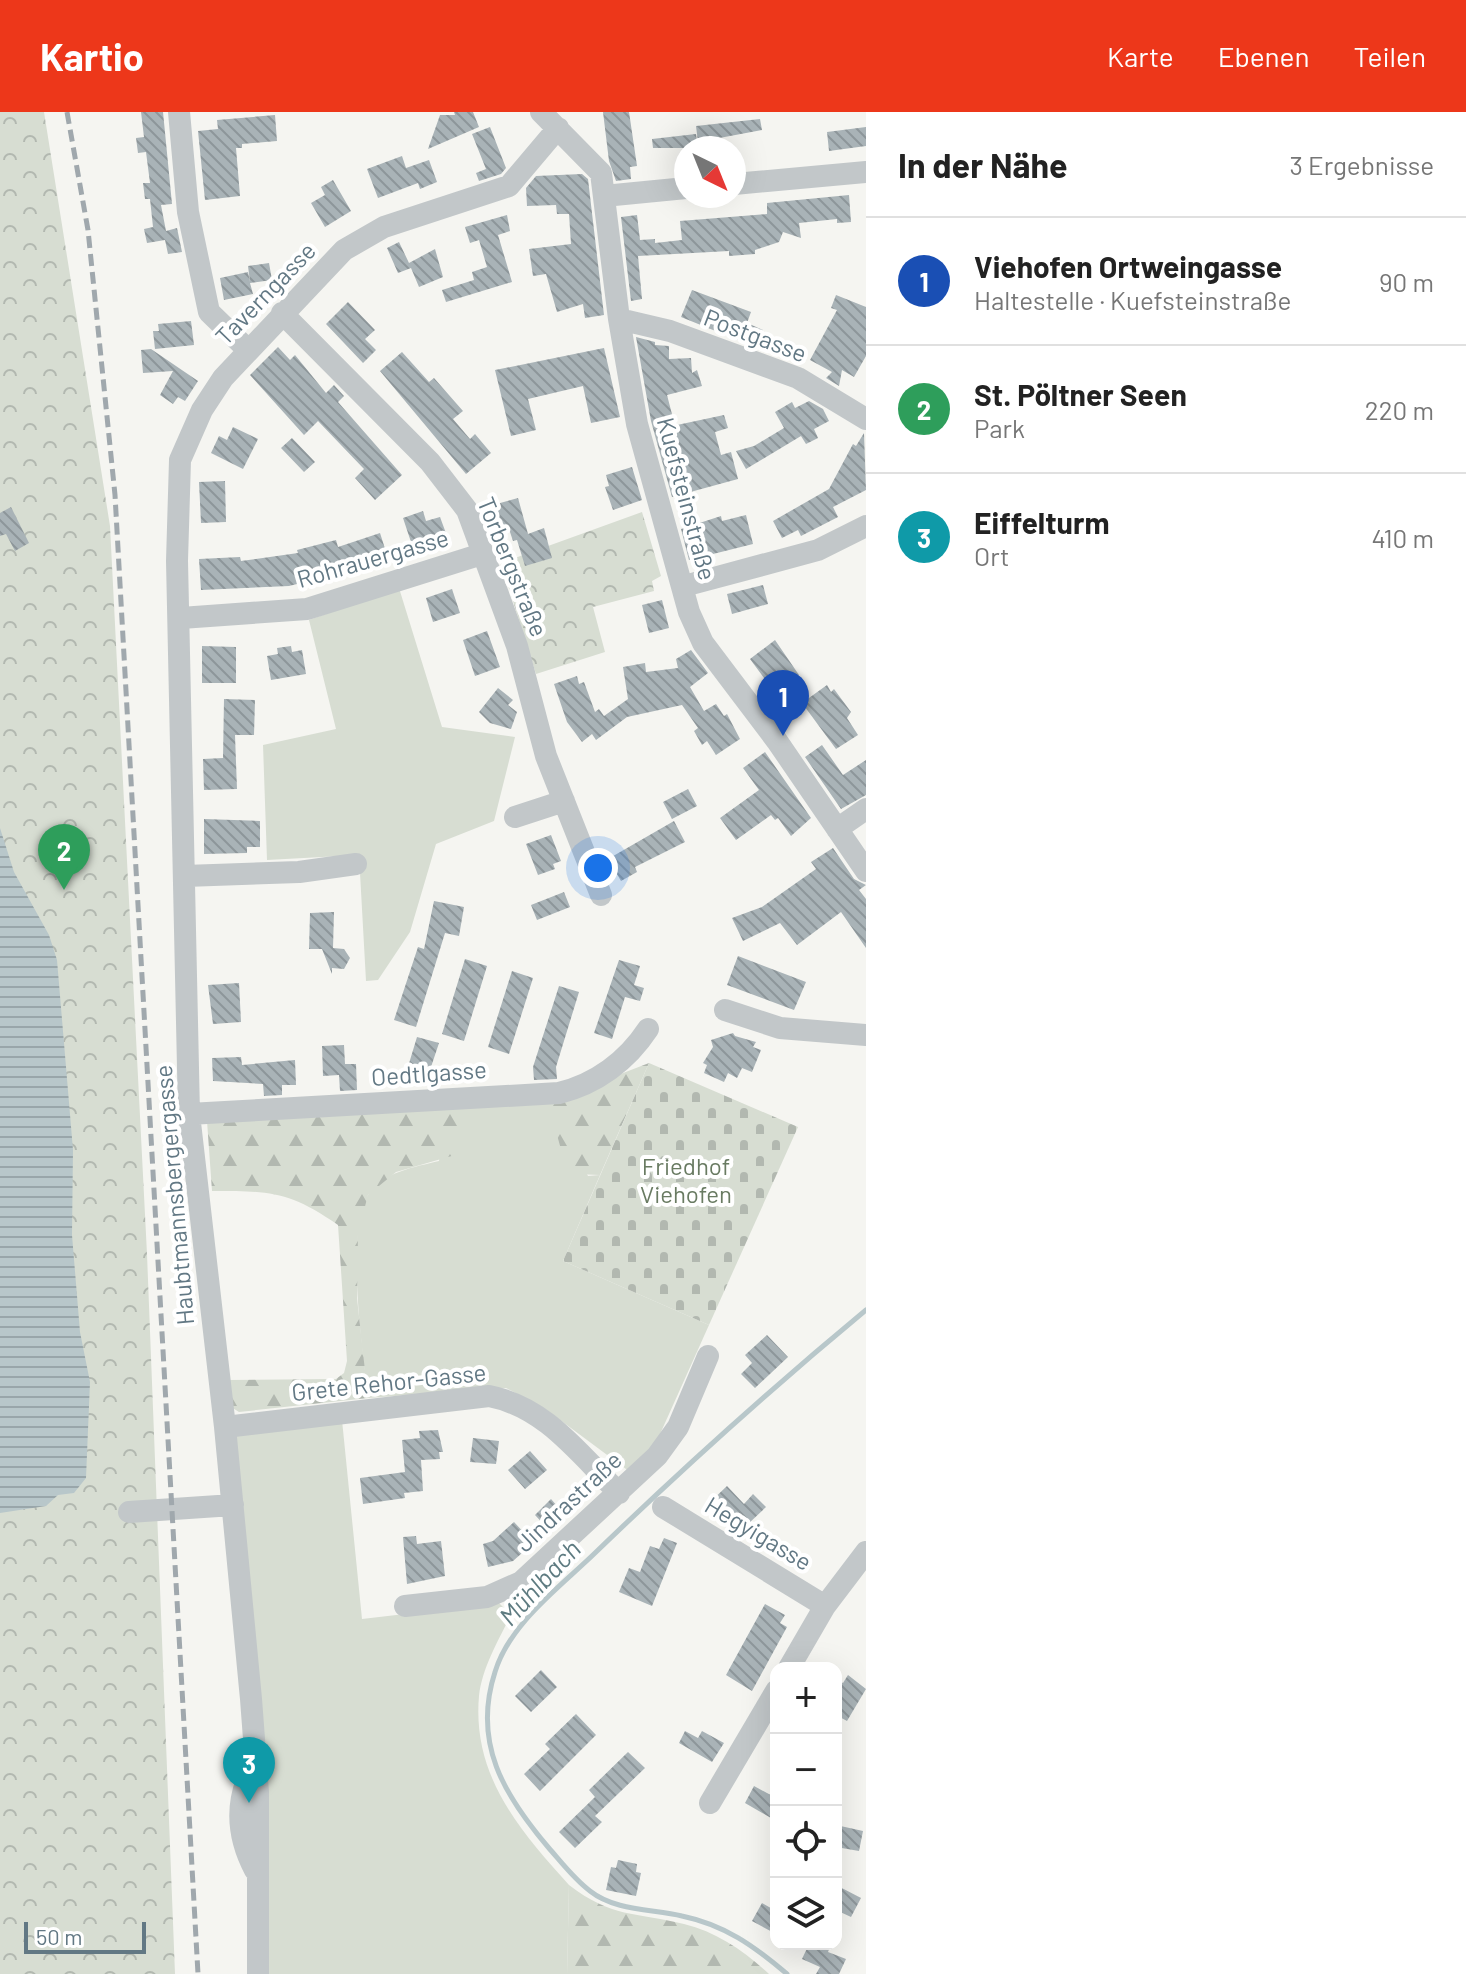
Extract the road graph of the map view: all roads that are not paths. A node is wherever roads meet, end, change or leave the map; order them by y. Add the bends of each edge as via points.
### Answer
1 (179, 112) edge
2 (541, 112) edge
3 (557, 120) edge
4 (866, 172) edge
5 (746, 183) edge
6 (674, 189) edge
7 (604, 196) junction
8 (282, 313) junction
9 (619, 319) junction
10 (247, 349) junction
11 (866, 419) edge
12 (866, 526) edge
13 (482, 554) junction
14 (684, 586) junction
15 (181, 618) junction
16 (564, 801) junction
17 (866, 809) edge
18 (515, 817) dead end
19 (837, 829) junction
20 (356, 864) dead end
21 (866, 871) edge
22 (185, 876) junction
23 (601, 895) dead end
24 (725, 1010) dead end
25 (648, 1029) dead end
26 (866, 1035) edge
27 (189, 1114) junction
28 (708, 1356) dead end
29 (225, 1427) junction
30 (619, 1493) junction
31 (233, 1505) junction
32 (663, 1507) dead end
33 (129, 1512) dead end
34 (866, 1552) edge
35 (405, 1606) dead end
36 (825, 1606) junction
37 (792, 1662) edge
38 (770, 1701) edge
39 (710, 1803) dead end
40 (258, 1974) edge

1 - 10 street via 188,212 209,312
2 - 3 street, Kuefsteinstraße
3 - 7 street, Kuefsteinstraße via 599,170
3 - 8 street, Taverngasse via 509,186 384,227 344,250
4 - 5 street
6 - 7 street
7 - 9 street, Kuefsteinstraße
8 - 10 street, Taverngasse
8 - 13 street, Torbergstraße via 430,462 467,510
9 - 11 street, Postgasse via 670,331 798,378
9 - 14 street, Kuefsteinstraße via 637,424
10 - 15 street, Taverngasse via 202,410 180,460
12 - 14 street via 818,550
13 - 15 street, Rohrauergasse via 307,609
13 - 16 street, Torbergstraße via 517,646 546,756
14 - 19 street, Kuefsteinstraße via 703,643
15 - 22 street, Haubtmannsbergergasse
16 - 18 street
16 - 23 street, Torbergstraße
17 - 19 street
19 - 21 street, Kuefsteinstraße
20 - 22 street
22 - 27 street, Haubtmannsbergergasse
24 - 26 street via 780,1028
25 - 27 street, Oedtlgasse via 615,1066 580,1088 559,1093
27 - 29 street, Haubtmannsbergergasse
28 - 30 street, Jindrastraße via 670,1440
29 - 30 street, Grete Rehor-Gasse via 489,1396 517,1401 544,1418
29 - 31 street, Haubtmannsbergergasse
30 - 35 street, Jindrastraße via 521,1582 487,1597
31 - 33 street
31 - 40 street, Haubtmannsbergergasse via 254,1766 243,1786 240,1813 245,1850 255,1870
32 - 36 street, Hegyigasse
34 - 36 street
36 - 37 street
38 - 39 street

